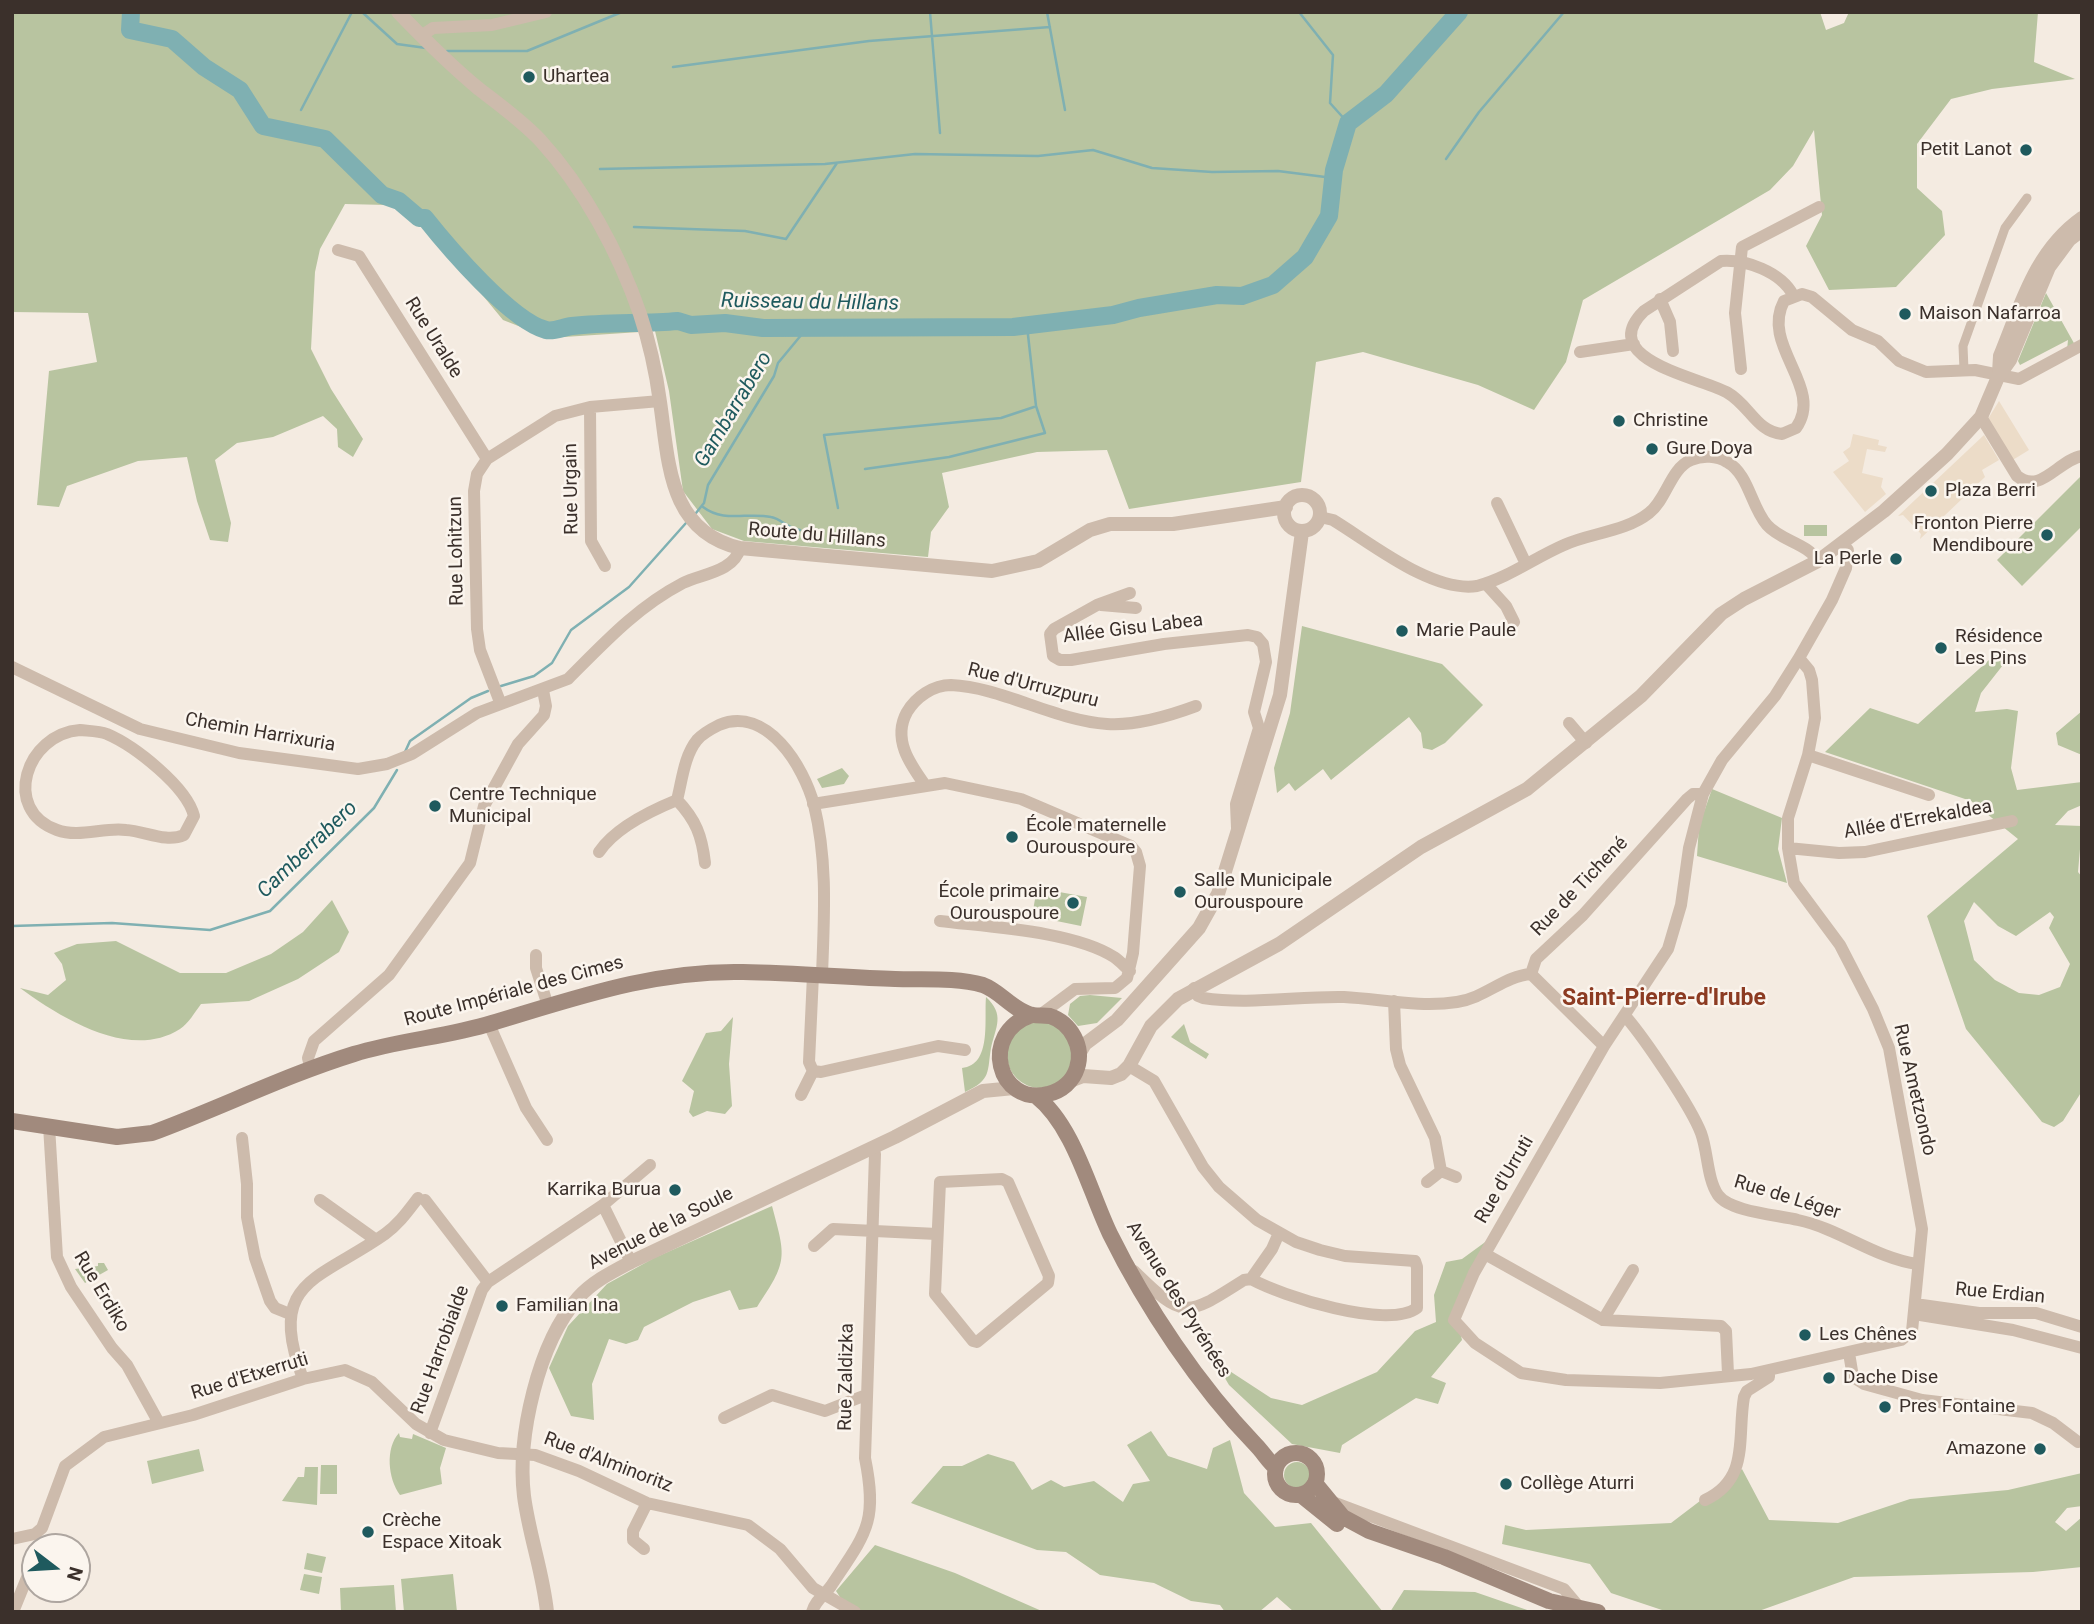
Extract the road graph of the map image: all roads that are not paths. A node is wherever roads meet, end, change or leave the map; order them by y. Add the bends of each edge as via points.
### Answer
1 (398, 12) edge
2 (546, 12) edge
3 (421, 36) junction
4 (2027, 198) dead end
5 (1819, 207) dead end
6 (2082, 218) edge
7 (2077, 229) edge
8 (338, 250) dead end
9 (1740, 264) junction
10 (1793, 295) junction
11 (1660, 299) junction
12 (1634, 344) junction
13 (2082, 345) edge
14 (1673, 351) dead end
15 (1580, 352) dead end
16 (1741, 369) dead end
17 (1964, 370) junction
18 (1998, 377) junction
19 (660, 401) junction
20 (590, 407) junction
21 (1981, 417) junction
22 (2082, 456) edge
23 (487, 459) junction
24 (1497, 503) dead end
25 (1281, 507) junction
26 (1320, 517) junction
27 (1302, 532) junction
28 (1843, 544) junction
29 (740, 548) junction
30 (1818, 561) junction
31 (1526, 564) junction
32 (605, 566) dead end
33 (1486, 584) junction
34 (1130, 593) dead end
35 (1097, 605) junction
36 (1136, 608) dead end
37 (1514, 622) dead end
38 (1798, 658) junction
39 (12, 667) edge
40 (543, 690) junction
41 (500, 702) junction
42 (1196, 706) dead end
43 (1254, 707) junction
44 (116, 718) junction
45 (1569, 723) dead end
46 (1271, 726) junction
47 (107, 734) junction
48 (1586, 743) junction
49 (1808, 755) junction
50 (925, 785) junction
51 (1703, 794) junction
52 (1929, 795) dead end
53 (677, 800) junction
54 (813, 804) junction
55 (2012, 821) dead end
56 (1237, 835) junction
57 (1787, 848) junction
58 (599, 852) dead end
59 (705, 863) dead end
60 (940, 921) dead end
61 (536, 955) dead end
62 (1130, 971) junction
63 (1529, 974) junction
64 (817, 975) junction
65 (1194, 988) junction
66 (1068, 994) junction
67 (999, 996) junction
68 (1394, 1001) junction
69 (548, 1006) junction
70 (1036, 1015) junction
71 (1626, 1017) junction
72 (489, 1024) junction
73 (1066, 1026) junction
74 (1005, 1033) junction
75 (1097, 1033) junction
76 (1604, 1045) junction
77 (965, 1050) dead end
78 (1079, 1055) junction
79 (1000, 1066) junction
80 (1129, 1066) junction
81 (311, 1070) junction
82 (813, 1071) junction
83 (1100, 1077) junction
84 (1064, 1086) junction
85 (1014, 1088) junction
86 (983, 1091) junction
87 (801, 1095) dead end
88 (1036, 1096) junction
89 (12, 1121) edge
90 (50, 1126) junction
91 (1064, 1128) junction
92 (242, 1138) dead end
93 (547, 1140) dead end
94 (872, 1148) junction
95 (650, 1165) dead end
96 (1427, 1182) dead end
97 (320, 1200) dead end
98 (603, 1205) junction
99 (871, 1230) junction
100 (1279, 1233) junction
101 (937, 1234) junction
102 (376, 1240) junction
103 (814, 1246) dead end
104 (1485, 1254) junction
105 (631, 1262) junction
106 (1125, 1262) junction
107 (1917, 1264) junction
108 (1633, 1270) dead end
109 (1251, 1279) junction
110 (488, 1282) junction
111 (1914, 1309) junction
112 (290, 1314) junction
113 (1603, 1320) junction
114 (2082, 1327) edge
115 (2082, 1348) edge
116 (1849, 1353) junction
117 (1769, 1371) junction
118 (1728, 1374) junction
119 (303, 1379) junction
120 (866, 1395) junction
121 (724, 1418) dead end
122 (159, 1423) junction
123 (430, 1433) junction
124 (2078, 1442) dead end
125 (1256, 1445) junction
126 (523, 1455) junction
127 (1287, 1455) junction
128 (1276, 1468) junction
129 (1315, 1483) junction
130 (1301, 1495) junction
131 (1326, 1499) junction
132 (1706, 1500) dead end
133 (646, 1503) junction
134 (39, 1533) edge
135 (644, 1549) dead end
136 (1482, 1575) junction
137 (21, 1592) edge
138 (824, 1593) junction
139 (1580, 1608) junction
140 (13, 1612) edge
141 (547, 1612) edge
142 (812, 1612) edge
143 (855, 1612) edge
144 (1598, 1612) edge

1 - 3 street, Route du Hillans
2 - 3 street via 492,25 433,28
3 - 19 street, Route du Hillans via 538,138 563,167 610,246 639,313
4 - 17 street via 2005,228 1963,346
5 - 9 street via 1742,247
6 - 7 street
7 - 18 street via 2043,256 2000,356
8 - 23 street, Rue Uralde via 359,256
9 - 10 street via 1779,276
9 - 11 street via 1721,261
9 - 16 street via 1735,313
10 - 12 street via 1784,301 1778,322 1783,351 1800,383 1805,410 1796,428 1782,435 1764,429 1729,393 1650,362
10 - 17 street via 1812,297 1852,330 1872,337 1913,368 1940,373
11 - 12 street via 1638,316 1632,332
11 - 14 street via 1670,322
12 - 15 street
13 - 18 street via 2019,379
17 - 18 street
18 - 21 street
19 - 20 street
19 - 29 street, Route du Hillans via 672,480 691,519 716,541
20 - 23 street via 555,416
20 - 32 street, Rue Urgain via 591,541
21 - 22 street via 2024,482 2037,482
21 - 28 street via 1947,454
23 - 41 street, Rue Lohitzun via 477,474 474,491 477,629
24 - 31 street
25 - 26 street via 1294,497 1307,496 1318,504
25 - 27 street via 1290,526
25 - 29 street, Route du Hillans via 1173,524 1110,524 1090,530 1038,561 992,570
26 - 27 street via 1317,525
26 - 33 street via 1333,520 1438,582 1459,587
27 - 46 street via 1284,675
28 - 30 street
28 - 38 street via 1849,555 1846,568
29 - 40 street, Chemin Harrixuria via 727,566 655,599 568,679
30 - 31 street via 1813,553 1788,542 1764,522 1732,465 1703,457 1683,465 1660,501 1641,518 1577,539
30 - 48 street via 1721,614 1641,696
31 - 33 street
33 - 37 street
34 - 35 street, Allée Gisu Labea
35 - 36 street
35 - 43 street, Allée Gisu Labea via 1054,629 1050,635 1054,656 1071,660 1164,644 1257,637 1267,654
38 - 49 street, Rue Ametzondo via 1812,680 1815,718
38 - 51 street, Rue de Tichené via 1775,696 1722,760
39 - 44 street, Chemin Harrixuria
40 - 41 street, Chemin Harrixuria
40 - 81 street via 544,715 518,744 484,806 470,863 389,975 314,1041 308,1058
41 - 44 street, Chemin Harrixuria via 412,754 358,769 239,753 149,732
42 - 50 street, Rue d'Urruzpuru via 1171,716 1110,724 964,687 936,687 915,702 901,730 905,753
43 - 46 street
43 - 56 street, Allée Gisu Labea via 1259,728 1236,804
44 - 47 street
45 - 48 street
46 - 56 street
47 - 47 street via 68,731 43,744 31,761 25,787 37,818 56,830 76,834 117,828 170,839 184,835 194,816 188,801 145,759
48 - 65 street via 1506,803 1421,846 1279,944
49 - 52 street
49 - 57 street, Rue Ametzondo via 1788,818
50 - 54 street
50 - 62 street via 945,783 1004,794 1130,846 1140,866
51 - 63 street, Rue de Tichené via 1687,799 1583,915 1536,959
51 - 71 street, Rue d'Urruti via 1668,949
53 - 54 street via 687,760 698,739 722,724 740,722 772,734 789,752
53 - 58 street via 652,810
53 - 59 street via 702,835
54 - 64 street via 826,895
55 - 57 street, Allée d'Errekaldea via 1865,852
56 - 75 street via 1218,894 1199,928 1117,1020
57 - 107 street, Rue Ametzondo via 1794,883 1840,945 1884,1033 1922,1229
60 - 62 street via 1095,947
61 - 69 street
62 - 66 street via 1115,988 1082,988
63 - 68 street via 1518,974 1488,993 1461,1002
63 - 76 street
64 - 67 main road, Route Impériale des Cimes via 973,983
64 - 69 main road, Route Impériale des Cimes via 688,973 614,986
64 - 82 street via 809,1062
65 - 68 street via 1198,996 1208,999
65 - 80 street via 1151,1026
66 - 70 street
66 - 73 street via 1062,1005
67 - 70 main road, Route Impériale des Cimes
67 - 74 main road
68 - 96 street via 1400,1065 1450,1173
69 - 72 main road, Route Impériale des Cimes
70 - 73 main road
70 - 74 main road via 1021,1019
71 - 76 street, Rue d'Urruti
71 - 107 street, Rue de Léger via 1694,1118 1714,1188 1722,1199 1748,1210 1811,1223 1889,1258
72 - 81 main road, Route Impériale des Cimes via 355,1054
72 - 93 street via 526,1108
73 - 75 street
73 - 78 main road
74 - 79 main road via 998,1054
75 - 78 street
76 - 104 street, Rue d'Urruti
77 - 82 street via 938,1046
78 - 83 street
78 - 84 main road
79 - 85 main road
79 - 86 street, Avenue de la Soule
80 - 83 street via 1111,1078
80 - 100 street via 1160,1089 1186,1141 1219,1187
81 - 90 main road, Route Impériale des Cimes via 152,1133 117,1137
82 - 87 street
83 - 84 street via 1083,1076
84 - 88 main road
84 - 91 main road, Avenue des Pyrénées
85 - 86 street, Avenue de la Soule
85 - 88 main road
86 - 94 street, Avenue de la Soule
88 - 91 main road, Avenue des Pyrénées
89 - 90 main road, Route Impériale des Cimes
90 - 122 street, Rue Erdiko via 57,1257 71,1287 127,1365
91 - 106 main road, Avenue des Pyrénées
92 - 112 street via 247,1217 255,1258 270,1301
94 - 99 street, Rue Zaldizka
94 - 105 street, Avenue de la Soule
95 - 98 street, Rue Harrobialde
97 - 102 street
98 - 105 street
98 - 110 street, Rue Harrobialde
99 - 101 street
99 - 103 street via 833,1229
99 - 120 street, Rue Zaldizka
100 - 109 street
100 - 109 street via 1345,1256 1415,1261 1417,1308 1411,1312 1345,1311 1284,1295
101 - 101 street via 935,1294 973,1341 1048,1283 1024,1217 1008,1182 1002,1179 940,1182
102 - 110 street, Rue Harrobialde via 421,1199
102 - 112 street via 317,1276
104 - 113 street
104 - 118 street, Rue d'Urruti via 1454,1320 1475,1343 1521,1373 1546,1379 1660,1383
105 - 126 street, Avenue de la Soule via 592,1285 564,1315 545,1358
106 - 109 street via 1167,1304 1182,1308 1201,1307
106 - 125 main road, Avenue des Pyrénées via 1219,1404
107 - 111 street, Rue Ametzondo
108 - 113 street
110 - 123 street, Rue Harrobialde
111 - 114 street, Rue Erdian via 2036,1313
111 - 115 street
111 - 116 street, Rue Ametzondo via 1912,1331 1901,1340
112 - 119 street via 291,1346
113 - 118 street via 1721,1326 1726,1331
116 - 117 street, Rue Ametzondo
116 - 124 street via 1853,1377 1864,1384 1930,1401 2032,1413
117 - 118 street, Rue Ametzondo
117 - 132 street via 1769,1377 1744,1397 1739,1454 1731,1483
119 - 122 street, Rue d'Etxerruti
119 - 123 street, Rue d'Etxerruti via 345,1370 362,1375
120 - 121 street via 825,1411 772,1395
120 - 138 street, Rue Zaldizka via 864,1458 872,1494 869,1522 860,1543
122 - 134 street, Rue d'Etxerruti via 104,1437 72,1458 58,1479
123 - 126 street, Rue d'Etxerruti via 472,1448
125 - 127 main road
125 - 128 main road, Avenue des Pyrénées
126 - 133 street, Rue d'Alminoritz via 579,1471
126 - 141 street, Avenue de la Soule via 524,1497
127 - 128 main road
127 - 129 main road via 1300,1454 1312,1461
128 - 130 main road via 1281,1490
129 - 130 main road
129 - 131 main road
130 - 136 main road via 1334,1522 1366,1539
131 - 136 main road via 1355,1525
131 - 139 street via 1564,1589
133 - 135 street via 633,1531 634,1540
133 - 138 street, Rue d'Alminoritz via 748,1525 766,1536 813,1588
136 - 139 main road
137 - 140 street
138 - 142 street, Rue Zaldizka
138 - 143 street, Rue d'Alminoritz
139 - 144 main road

